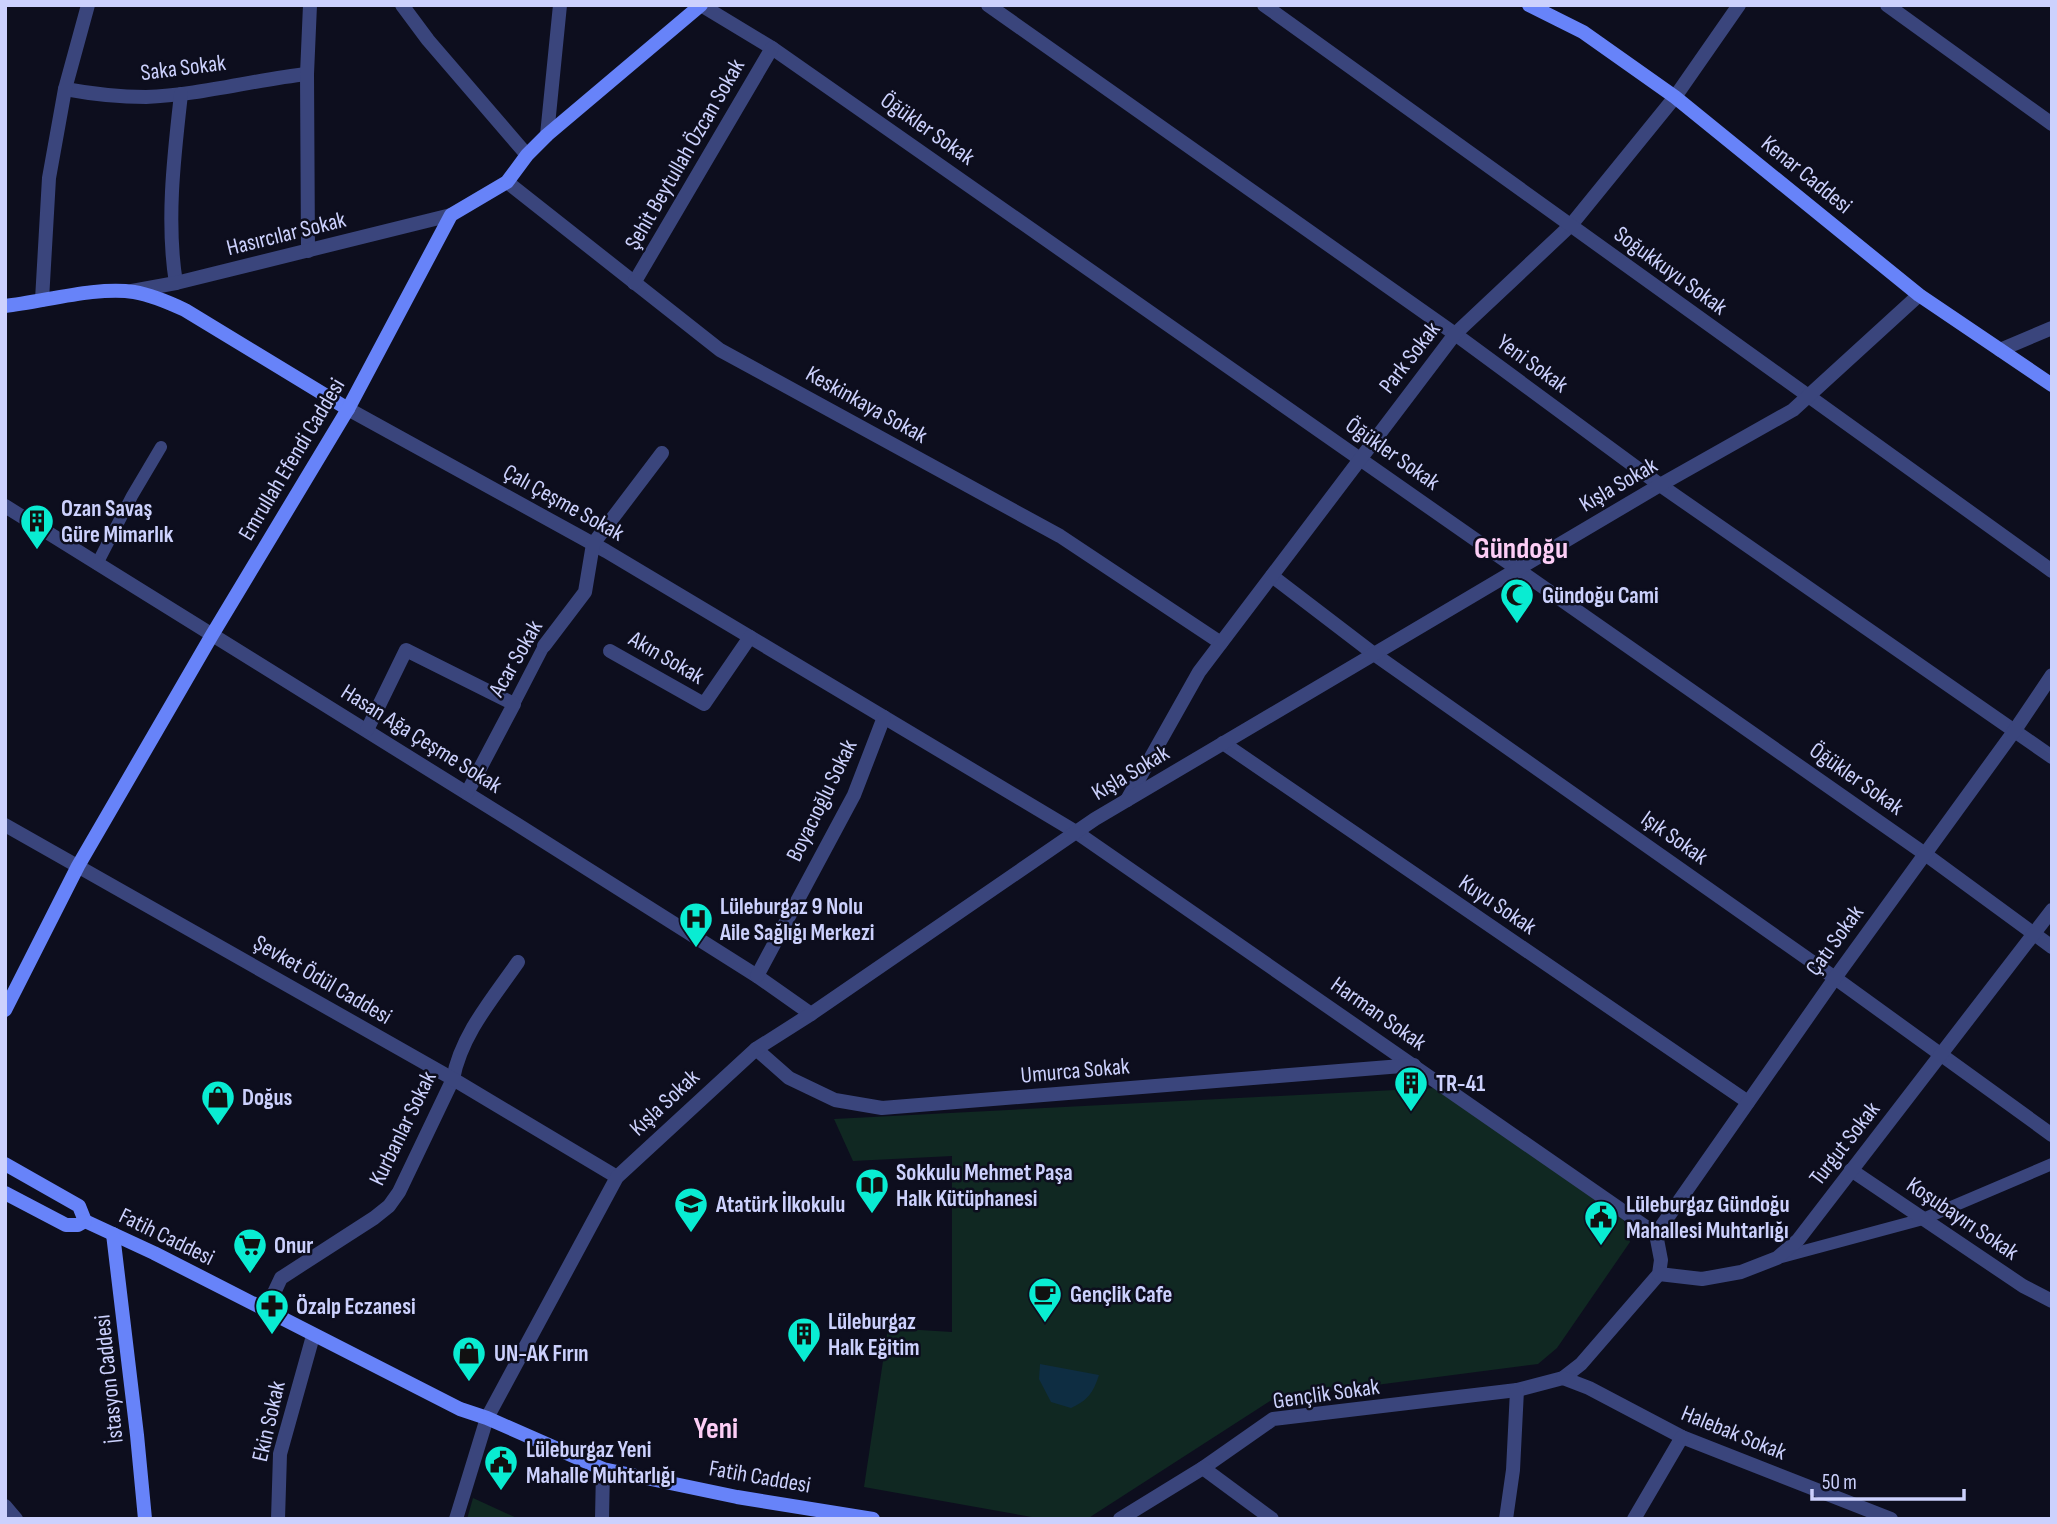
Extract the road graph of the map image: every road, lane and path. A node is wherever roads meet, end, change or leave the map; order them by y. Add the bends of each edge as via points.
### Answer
1 (88, 5) edge
2 (310, 5) edge
3 (402, 5) edge
4 (560, 5) edge
5 (701, 5) edge
6 (988, 5) edge
7 (1264, 5) edge
8 (1529, 5) edge
9 (1739, 5) edge
10 (1887, 5) edge
11 (772, 48) junction
12 (307, 74) junction
13 (65, 89) junction
14 (181, 94) junction
15 (1675, 97) junction
16 (2052, 124) edge
17 (547, 135) junction
18 (527, 155) junction
19 (507, 182) junction
20 (451, 215) junction
21 (1571, 225) junction
22 (308, 251) junction
23 (176, 283) junction
24 (634, 283) junction
25 (132, 292) junction
26 (1919, 295) junction
27 (42, 300) junction
28 (5, 306) edge
29 (2052, 328) edge
30 (1455, 334) junction
31 (2000, 350) junction
32 (2052, 385) edge
33 (1809, 397) junction
34 (348, 409) junction
35 (161, 447) dead end
36 (662, 453) dead end
37 (1361, 458) junction
38 (1660, 485) junction
39 (5, 506) edge
40 (593, 544) junction
41 (97, 564) junction
42 (1519, 569) junction
43 (2052, 572) edge
44 (1272, 576) junction
45 (212, 635) junction
46 (750, 637) junction
47 (1221, 643) junction
48 (544, 646) joint
49 (610, 651) dead end
50 (1374, 654) junction
51 (2052, 675) edge
52 (514, 704) junction
53 (884, 717) junction
54 (367, 730) junction
55 (2015, 730) junction
56 (1223, 743) junction
57 (2052, 757) edge
58 (467, 793) junction
59 (1127, 800) junction
60 (5, 825) edge
61 (1076, 832) junction
62 (1925, 854) junction
63 (78, 866) junction
64 (2052, 910) edge
65 (2033, 934) junction
66 (2052, 947) edge
67 (518, 962) dead end
68 (757, 976) junction
69 (1835, 978) junction
70 (5, 1010) edge
71 (811, 1014) junction
72 (756, 1049) junction
73 (1942, 1055) junction
74 (1414, 1065) junction
75 (453, 1079) junction
76 (1748, 1102) junction
77 (2052, 1135) edge
78 (5, 1164) edge
79 (2052, 1164) edge
80 (1851, 1170) junction
81 (617, 1177) junction
82 (5, 1193) edge
83 (1923, 1219) junction
84 (85, 1221) junction
85 (113, 1234) junction
86 (1656, 1234) junction
87 (1777, 1258) junction
88 (1659, 1274) junction
89 (2052, 1301) edge
90 (265, 1312) junction
91 (313, 1336) junction
92 (1563, 1378) junction
93 (1517, 1390) junction
94 (487, 1418) junction
95 (1682, 1437) junction
96 (1203, 1468) junction
97 (603, 1469) junction
98 (5, 1506) edge
99 (16, 1519) edge
100 (145, 1519) edge
101 (278, 1519) edge
102 (456, 1519) edge
103 (602, 1519) edge
104 (873, 1519) edge
105 (1120, 1519) edge
106 (1272, 1519) edge
107 (1506, 1519) edge
108 (1634, 1519) edge
109 (1891, 1519) edge

1 - 13 street
2 - 12 street
3 - 18 street
4 - 17 street
5 - 11 street, Öğükler Sokak
5 - 17 main road
6 - 30 street, Yeni Sokak
7 - 21 street, Soğukkuyu Sokak
8 - 15 main road, Kenar Caddesi via 1583,32
9 - 15 street, Park Sokak
10 - 16 street
11 - 24 street, Şehit Beytullah Özcan Sokak
11 - 37 street, Öğükler Sokak
12 - 14 street, Saka Sokak
12 - 22 street
13 - 14 street, Saka Sokak via 102,96
13 - 27 street via 49,178
14 - 23 street via 172,211
15 - 21 street, Park Sokak
15 - 26 main road, Kenar Caddesi
17 - 18 main road
18 - 19 main road
19 - 20 main road
19 - 24 street, Keskinkaya Sokak
20 - 22 street, Hasırcılar Sokak
20 - 34 main road, Emrullah Efendi Caddesi
21 - 30 street, Park Sokak
21 - 33 street, Soğukkuyu Sokak
22 - 23 street, Hasırcılar Sokak
23 - 25 street, Hasırcılar Sokak
24 - 47 street, Keskinkaya Sokak via 720,350 1060,536
25 - 27 main road, Çalı Çeşme Sokak
25 - 34 main road, Çalı Çeşme Sokak via 185,310
26 - 31 main road, Kenar Caddesi
26 - 33 street, Kışla Sokak
27 - 28 main road, Çalı Çeşme Sokak
29 - 31 street
30 - 37 street, Park Sokak
30 - 38 street, Yeni Sokak
31 - 32 main road, Kenar Caddesi
33 - 38 street, Kışla Sokak via 1762,430
33 - 43 street, Soğukkuyu Sokak
34 - 40 street, Çalı Çeşme Sokak
34 - 45 main road, Emrullah Efendi Caddesi
35 - 41 street
36 - 40 street
37 - 42 street, Öğükler Sokak
37 - 44 street, Park Sokak
38 - 42 street, Kışla Sokak
38 - 55 street, Yeni Sokak
39 - 41 street, Hasan Ağa Çeşme Sokak
40 - 46 street, Çalı Çeşme Sokak
40 - 48 street, Acar Sokak via 585,592
41 - 45 street, Hasan Ağa Çeşme Sokak
42 - 50 street, Kışla Sokak
42 - 62 street, Öğükler Sokak
44 - 47 street, Park Sokak
44 - 50 street, Işık Sokak
45 - 54 street, Hasan Ağa Çeşme Sokak
45 - 63 main road, Emrullah Efendi Caddesi
46 - 49 street, Akın Sokak via 704,705
46 - 53 street, Çalı Çeşme Sokak
47 - 59 street, Park Sokak via 1199,672
48 - 52 street, Acar Sokak
50 - 56 street, Kışla Sokak
50 - 69 street, Işık Sokak
51 - 55 street, Çatı Sokak
52 - 54 street via 406,650
52 - 58 street, Acar Sokak
53 - 61 street, Çalı Çeşme Sokak
53 - 68 street, Boyacıoğlu Sokak via 854,795
54 - 58 street, Hasan Ağa Çeşme Sokak
55 - 57 street, Yeni Sokak
55 - 62 street, Çatı Sokak
56 - 59 street, Kışla Sokak
56 - 76 street, Kuyu Sokak
58 - 68 street, Hasan Ağa Çeşme Sokak
59 - 61 street, Kışla Sokak
60 - 63 street, Şevket Ödül Caddesi
61 - 71 street, Kışla Sokak
61 - 74 street, Harman Sokak
62 - 65 street, Öğükler Sokak
62 - 69 street, Çatı Sokak
63 - 70 main road, Emrullah Efendi Caddesi
63 - 75 street, Şevket Ödül Caddesi
64 - 65 street, Turgut Sokak
65 - 66 street, Öğükler Sokak
65 - 73 street, Turgut Sokak
67 - 75 street, Kurbanlar Sokak via 466,1039
68 - 71 street, Hasan Ağa Çeşme Sokak
69 - 73 street, Işık Sokak
69 - 76 street, Çatı Sokak
71 - 72 street, Kışla Sokak
72 - 74 street, Umurca Sokak via 789,1078 835,1100 882,1108
72 - 81 street, Kışla Sokak
73 - 77 street, Işık Sokak
73 - 80 street, Turgut Sokak
74 - 86 street, Harman Sokak
75 - 81 street, Şevket Ödül Caddesi
75 - 90 street, Kurbanlar Sokak via 389,1206 281,1278
76 - 86 street, Çatı Sokak
78 - 84 main road, Fatih Caddesi via 79,1206
79 - 83 street
80 - 83 street, Koşubayırı Sokak
80 - 87 street, Turgut Sokak via 1798,1240
81 - 94 street, Kışla Sokak
82 - 84 main road via 66,1225
83 - 87 street
83 - 89 street, Koşubayırı Sokak
84 - 85 main road, Fatih Caddesi
85 - 90 main road, Fatih Caddesi
85 - 100 main road, İstasyon Caddesi
86 - 88 street
87 - 88 street, Turgut Sokak via 1741,1272 1702,1279
88 - 92 street via 1581,1364
90 - 91 main road, Fatih Caddesi
91 - 94 main road, Fatih Caddesi
91 - 101 street, Ekin Sokak via 280,1454
92 - 93 street, Gençlik Sokak
92 - 95 street, Halebak Sokak
93 - 96 street, Gençlik Sokak via 1273,1419
93 - 107 street
94 - 97 main road, Fatih Caddesi
94 - 102 street, Kışla Sokak
95 - 108 street
95 - 109 street, Halebak Sokak
96 - 105 street, Gençlik Sokak
96 - 106 street
97 - 103 street
97 - 104 main road, Fatih Caddesi
98 - 99 street

